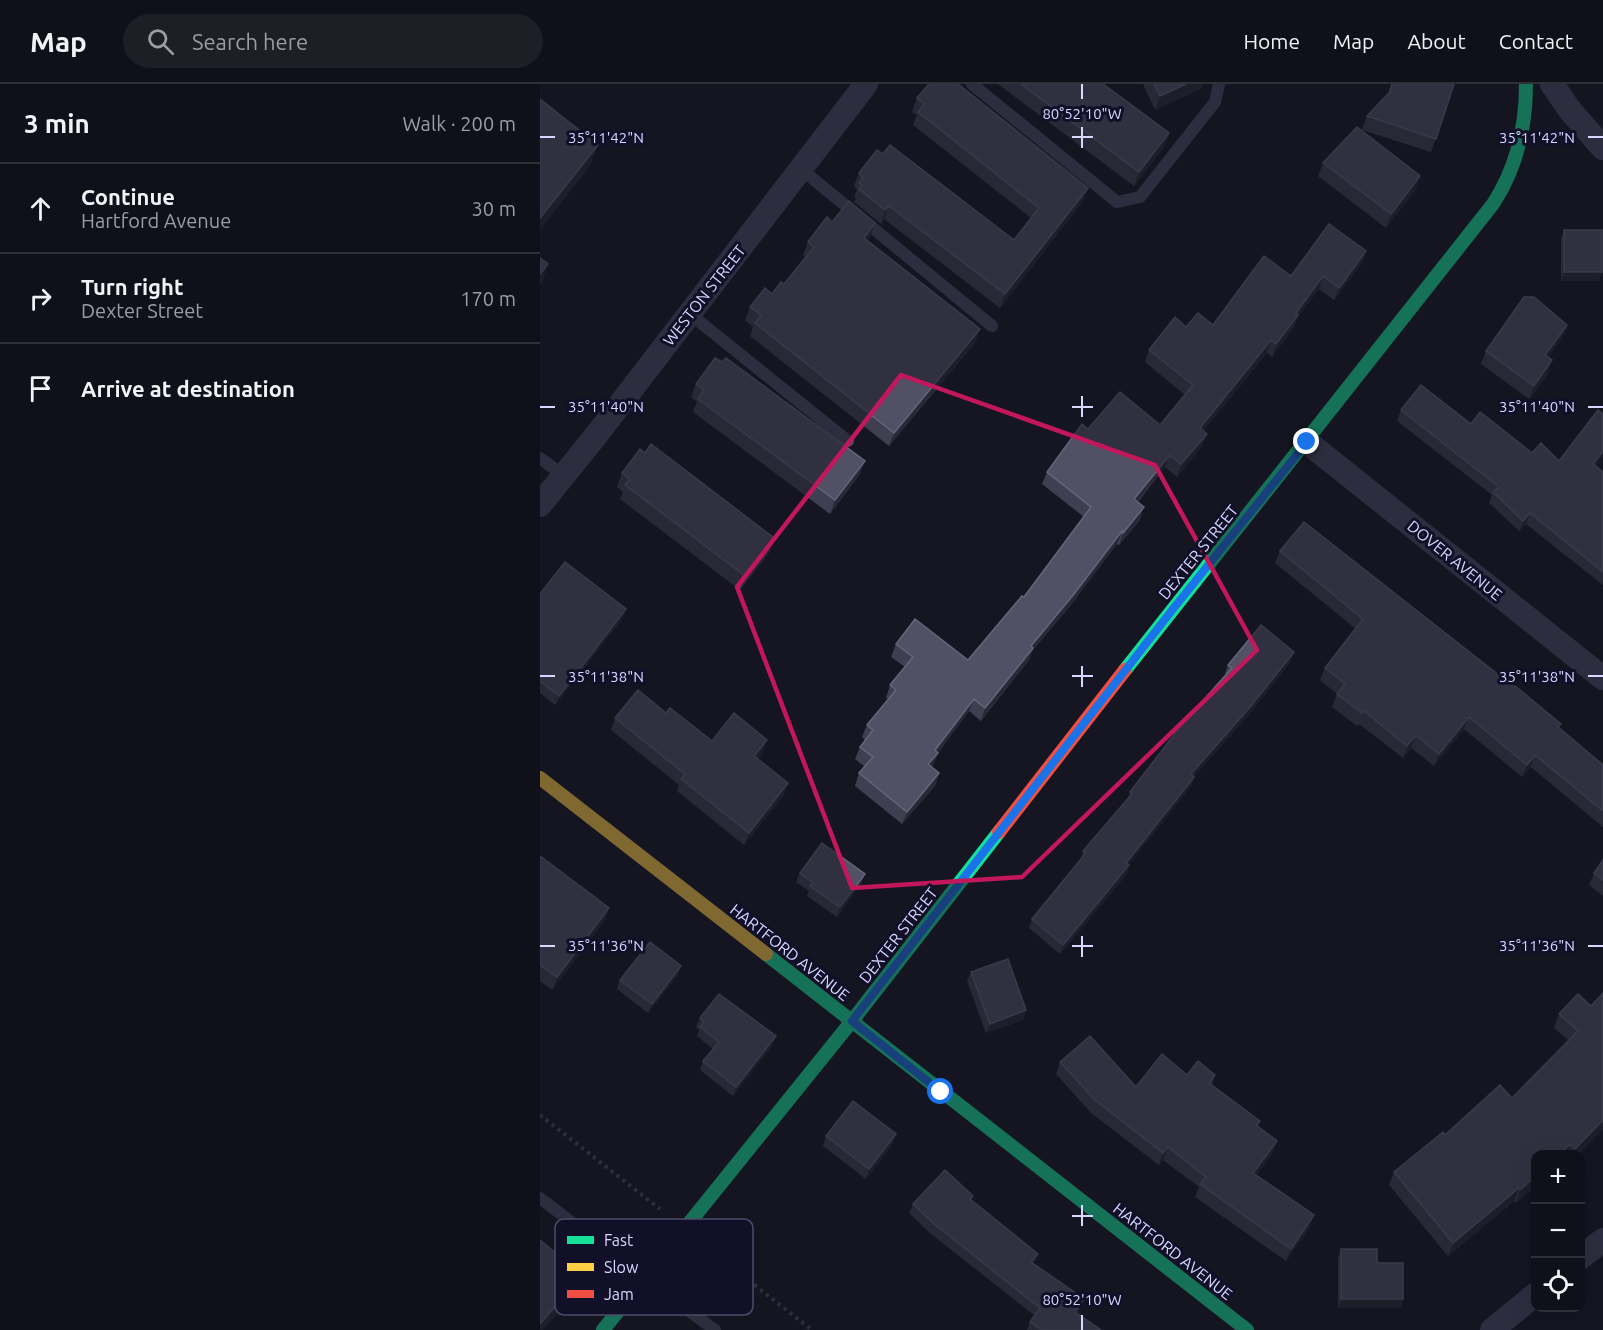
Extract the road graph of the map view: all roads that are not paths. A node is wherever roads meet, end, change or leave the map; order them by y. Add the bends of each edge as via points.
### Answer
1 (866, 84) edge
2 (972, 84) edge
3 (1219, 84) edge
4 (1526, 84) edge
5 (1552, 84) edge
6 (1603, 148) edge
7 (801, 169) junction
8 (690, 314) junction
9 (992, 326) dead end
10 (848, 441) dead end
11 (1307, 442) junction
12 (540, 458) edge
13 (564, 476) junction
14 (540, 505) edge
15 (1603, 678) edge
16 (540, 778) edge
17 (852, 1021) junction
18 (540, 1198) edge
19 (567, 1219) edge
20 (691, 1219) edge
21 (1603, 1240) edge
22 (1585, 1255) edge
23 (1531, 1298) edge
24 (615, 1315) edge
25 (694, 1315) edge
26 (603, 1330) edge
27 (715, 1330) edge
28 (1247, 1330) edge
29 (1492, 1330) edge

1 - 7 street, WESTON STREET
2 - 3 lane via 1117,202 1140,196 1215,102
4 - 11 street, DEXTER STREET via 1521,132 1501,190 1475,229
5 - 6 street
7 - 8 street, WESTON STREET
7 - 9 lane
8 - 10 lane
8 - 13 street, WESTON STREET
11 - 15 street, DOVER AVENUE
11 - 17 street, DEXTER STREET
12 - 13 lane
13 - 14 street, WESTON STREET
16 - 17 street, HARTFORD AVENUE
17 - 20 street, DEXTER STREET
17 - 28 street, HARTFORD AVENUE
18 - 19 lane
21 - 22 street
23 - 29 street
24 - 26 street, DEXTER STREET
25 - 27 lane

